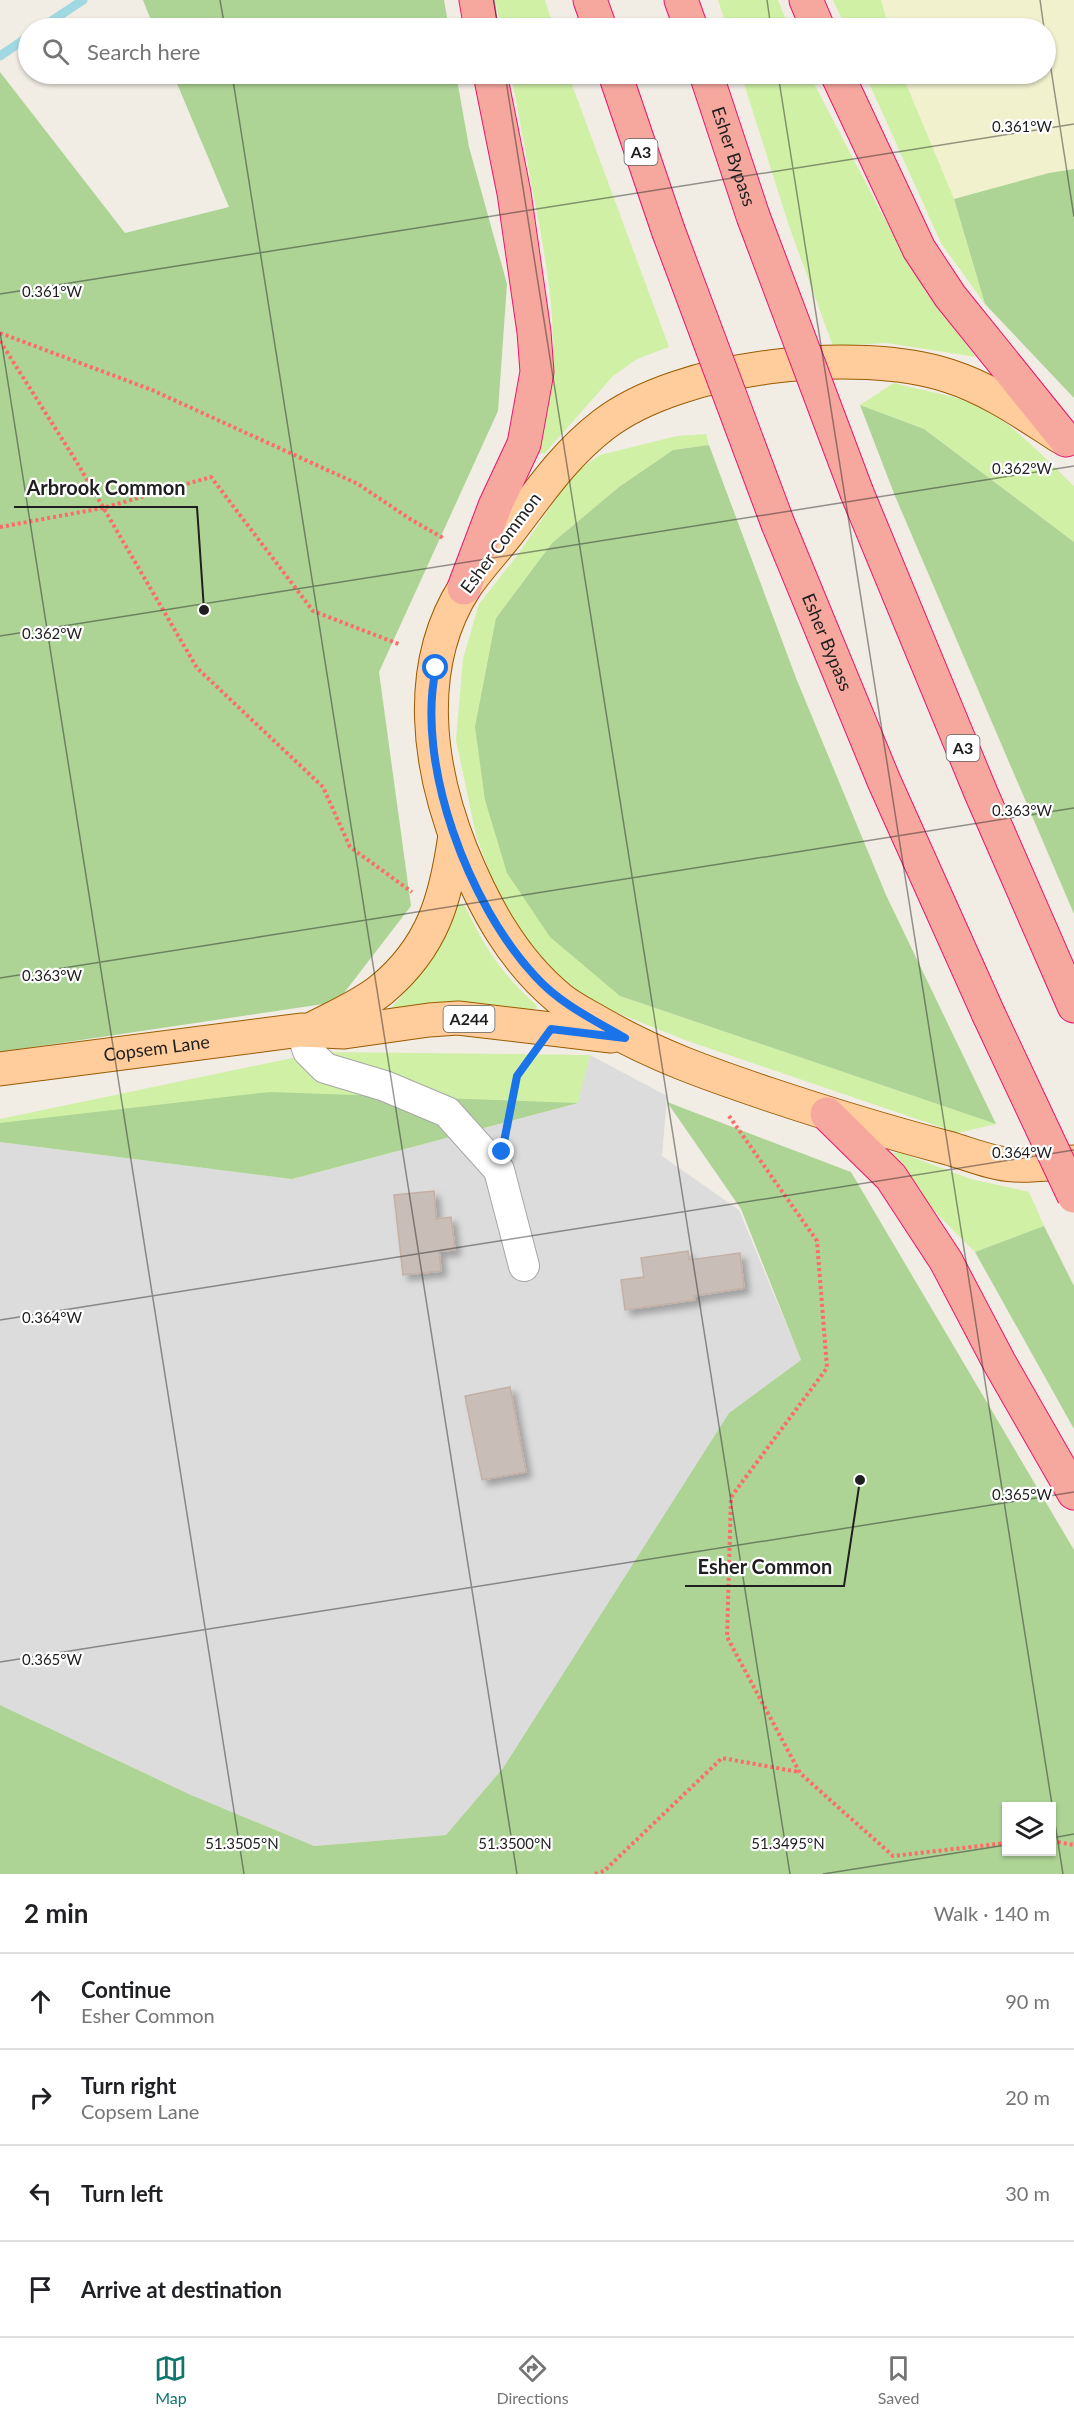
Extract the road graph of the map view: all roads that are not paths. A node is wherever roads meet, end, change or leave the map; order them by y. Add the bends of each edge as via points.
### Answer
1 (476, 0) edge
2 (590, 0) edge
3 (681, 0) edge
4 (806, 0) edge
5 (480, 18) edge
6 (596, 18) edge
7 (687, 18) edge
8 (814, 18) edge
9 (492, 84) edge
10 (618, 84) edge
11 (709, 84) edge
12 (842, 84) edge
13 (1070, 443) edge
14 (464, 588) junction
15 (455, 835) junction
16 (1073, 1004) edge
17 (307, 1030) junction
18 (625, 1038) junction
19 (0, 1069) edge
20 (827, 1114) junction
21 (1074, 1162) edge
22 (1074, 1196) edge
23 (524, 1266) dead end
24 (1074, 1493) edge

1 - 5 highway
2 - 6 highway
3 - 7 highway
4 - 8 highway
9 - 14 highway via 514,193 537,372 524,444
10 - 22 highway, Esher Bypass / A3, bridge via 668,230 778,524 879,770
11 - 16 highway, Esher Bypass / A3, bridge via 753,216 857,493
12 - 13 highway via 919,249 950,296
13 - 14 main road, Esher Common via 989,392 906,365 848,361 763,368 680,385 643,400 605,423 560,463
14 - 15 main road, Esher Common via 443,633 432,684 430,729 436,774
15 - 17 main road, Copsem Lane / A244 via 439,913 419,950 381,990
15 - 18 main road, Esher Common via 479,892 506,940 535,977 563,1002
17 - 18 main road, Copsem Lane / A244 via 344,1032 458,1018
17 - 19 main road, Copsem Lane / A244
17 - 23 street via 308,1051 325,1068 385,1086 447,1112 499,1170
18 - 20 main road, Esher Common via 684,1066
20 - 21 main road, Esher Common via 1011,1165
20 - 24 highway via 891,1177 946,1261

